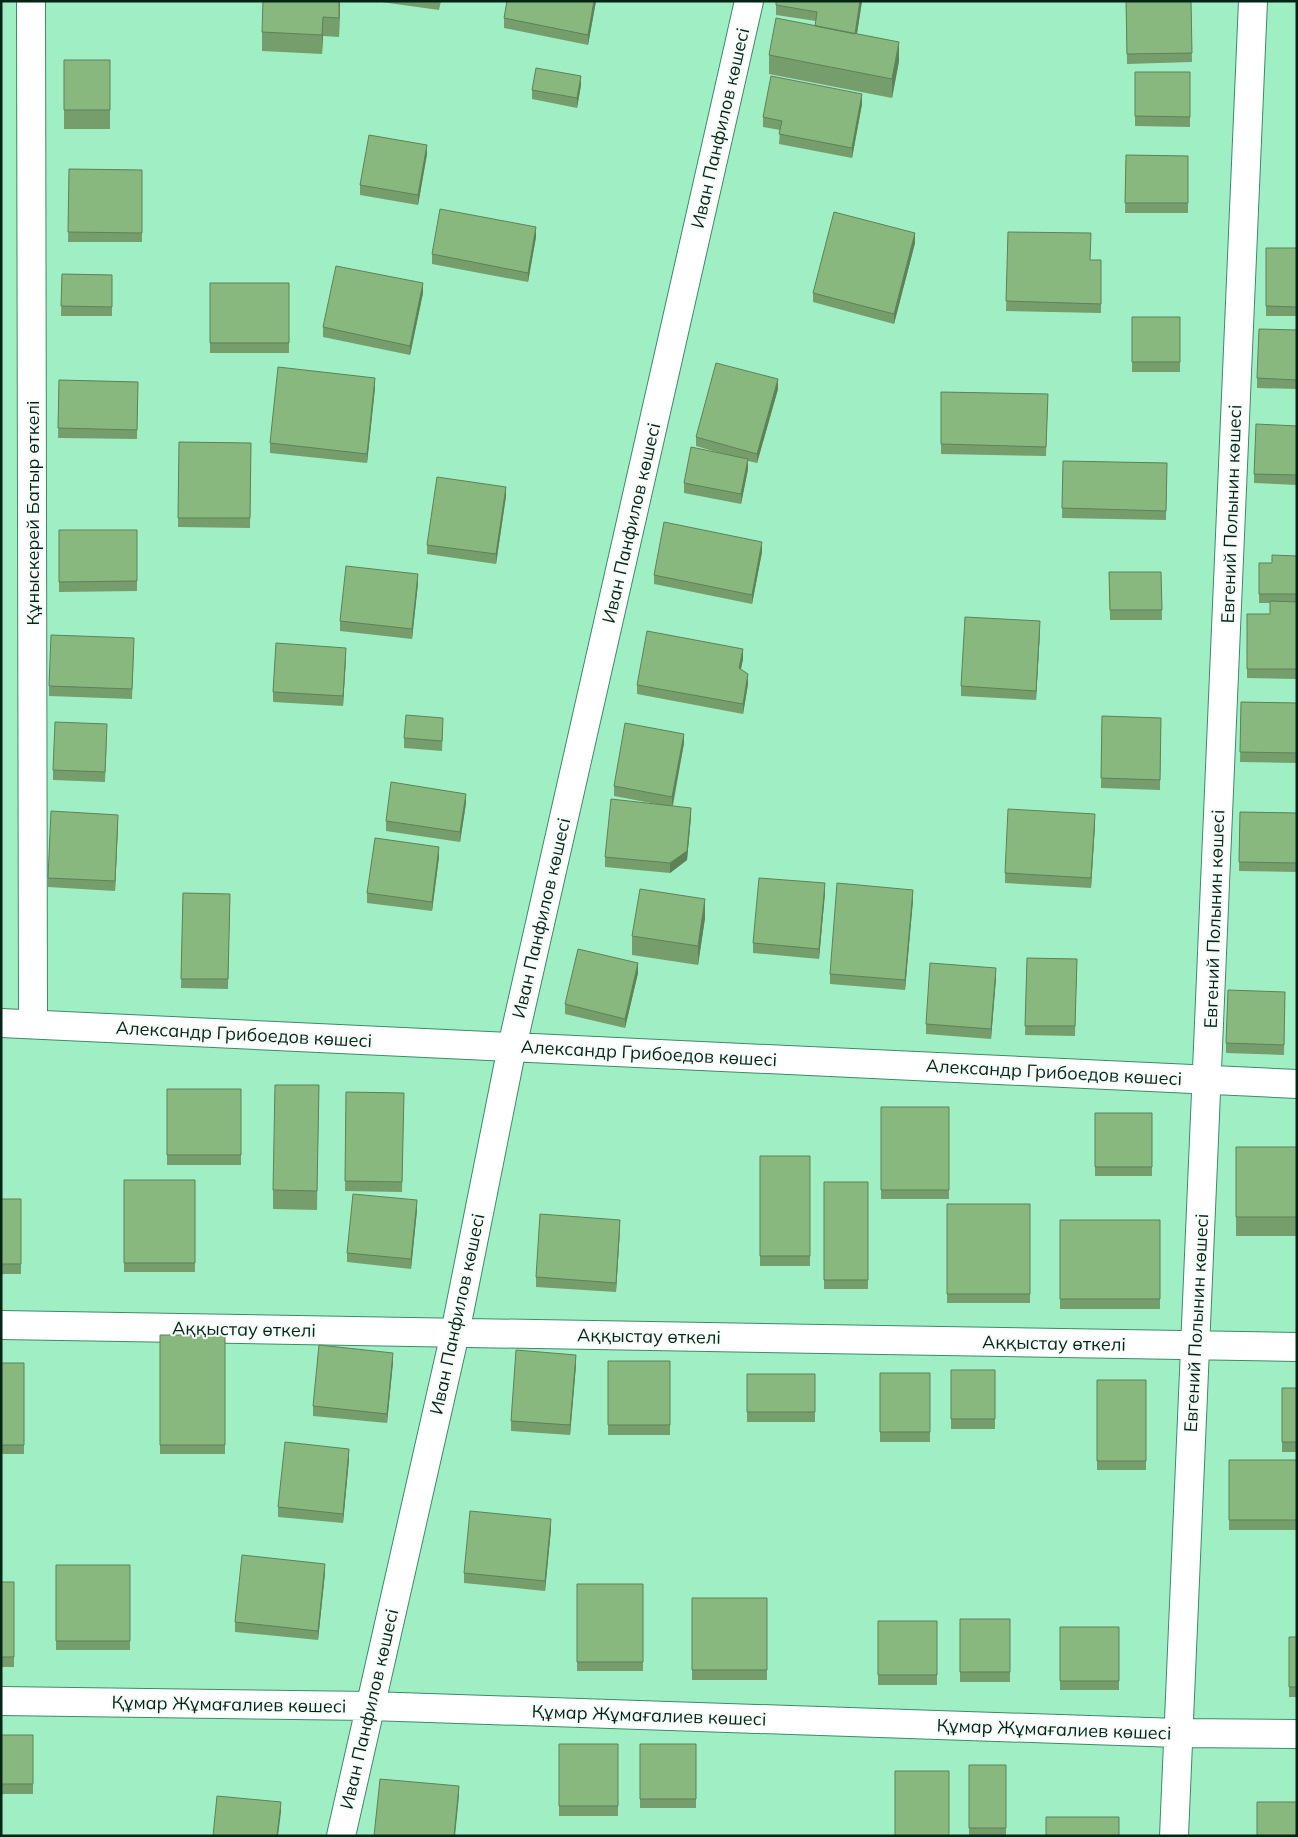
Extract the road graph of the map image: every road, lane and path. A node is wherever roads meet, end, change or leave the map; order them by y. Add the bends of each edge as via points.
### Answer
1 (30, 1) edge
2 (749, 1) edge
3 (1253, 1) edge
4 (1, 1023) edge
5 (33, 1024) junction
6 (512, 1046) junction
7 (1207, 1079) junction
8 (1297, 1084) edge
9 (1, 1325) edge
10 (455, 1333) junction
11 (1195, 1345) junction
12 (1297, 1347) edge
13 (1, 1701) edge
14 (370, 1706) junction
15 (1178, 1733) junction
16 (1297, 1734) edge
17 (341, 1836) edge
18 (1174, 1836) edge

1 - 5 street, Құныскерей Батыр өткелі
2 - 6 street, Иван Панфилов көшесі
3 - 7 street, Евгений Полынин көшесі
4 - 5 street, Александр Грибоедов көшесі
5 - 6 street, Александр Грибоедов көшесі
6 - 7 street, Александр Грибоедов көшесі
6 - 10 street, Иван Панфилов көшесі
7 - 8 street, Александр Грибоедов көшесі
7 - 11 street, Евгений Полынин көшесі
9 - 10 street, Аққыстау өткелі
10 - 11 street, Аққыстау өткелі
10 - 14 street, Иван Панфилов көшесі
11 - 12 street, Аққыстау өткелі
11 - 15 street, Евгений Полынин көшесі
13 - 14 street, Құмар Жұмағалиев көшесі
14 - 15 street, Құмар Жұмағалиев көшесі
14 - 17 street, Иван Панфилов көшесі
15 - 16 street, Құмар Жұмағалиев көшесі
15 - 18 street, Евгений Полынин көшесі

